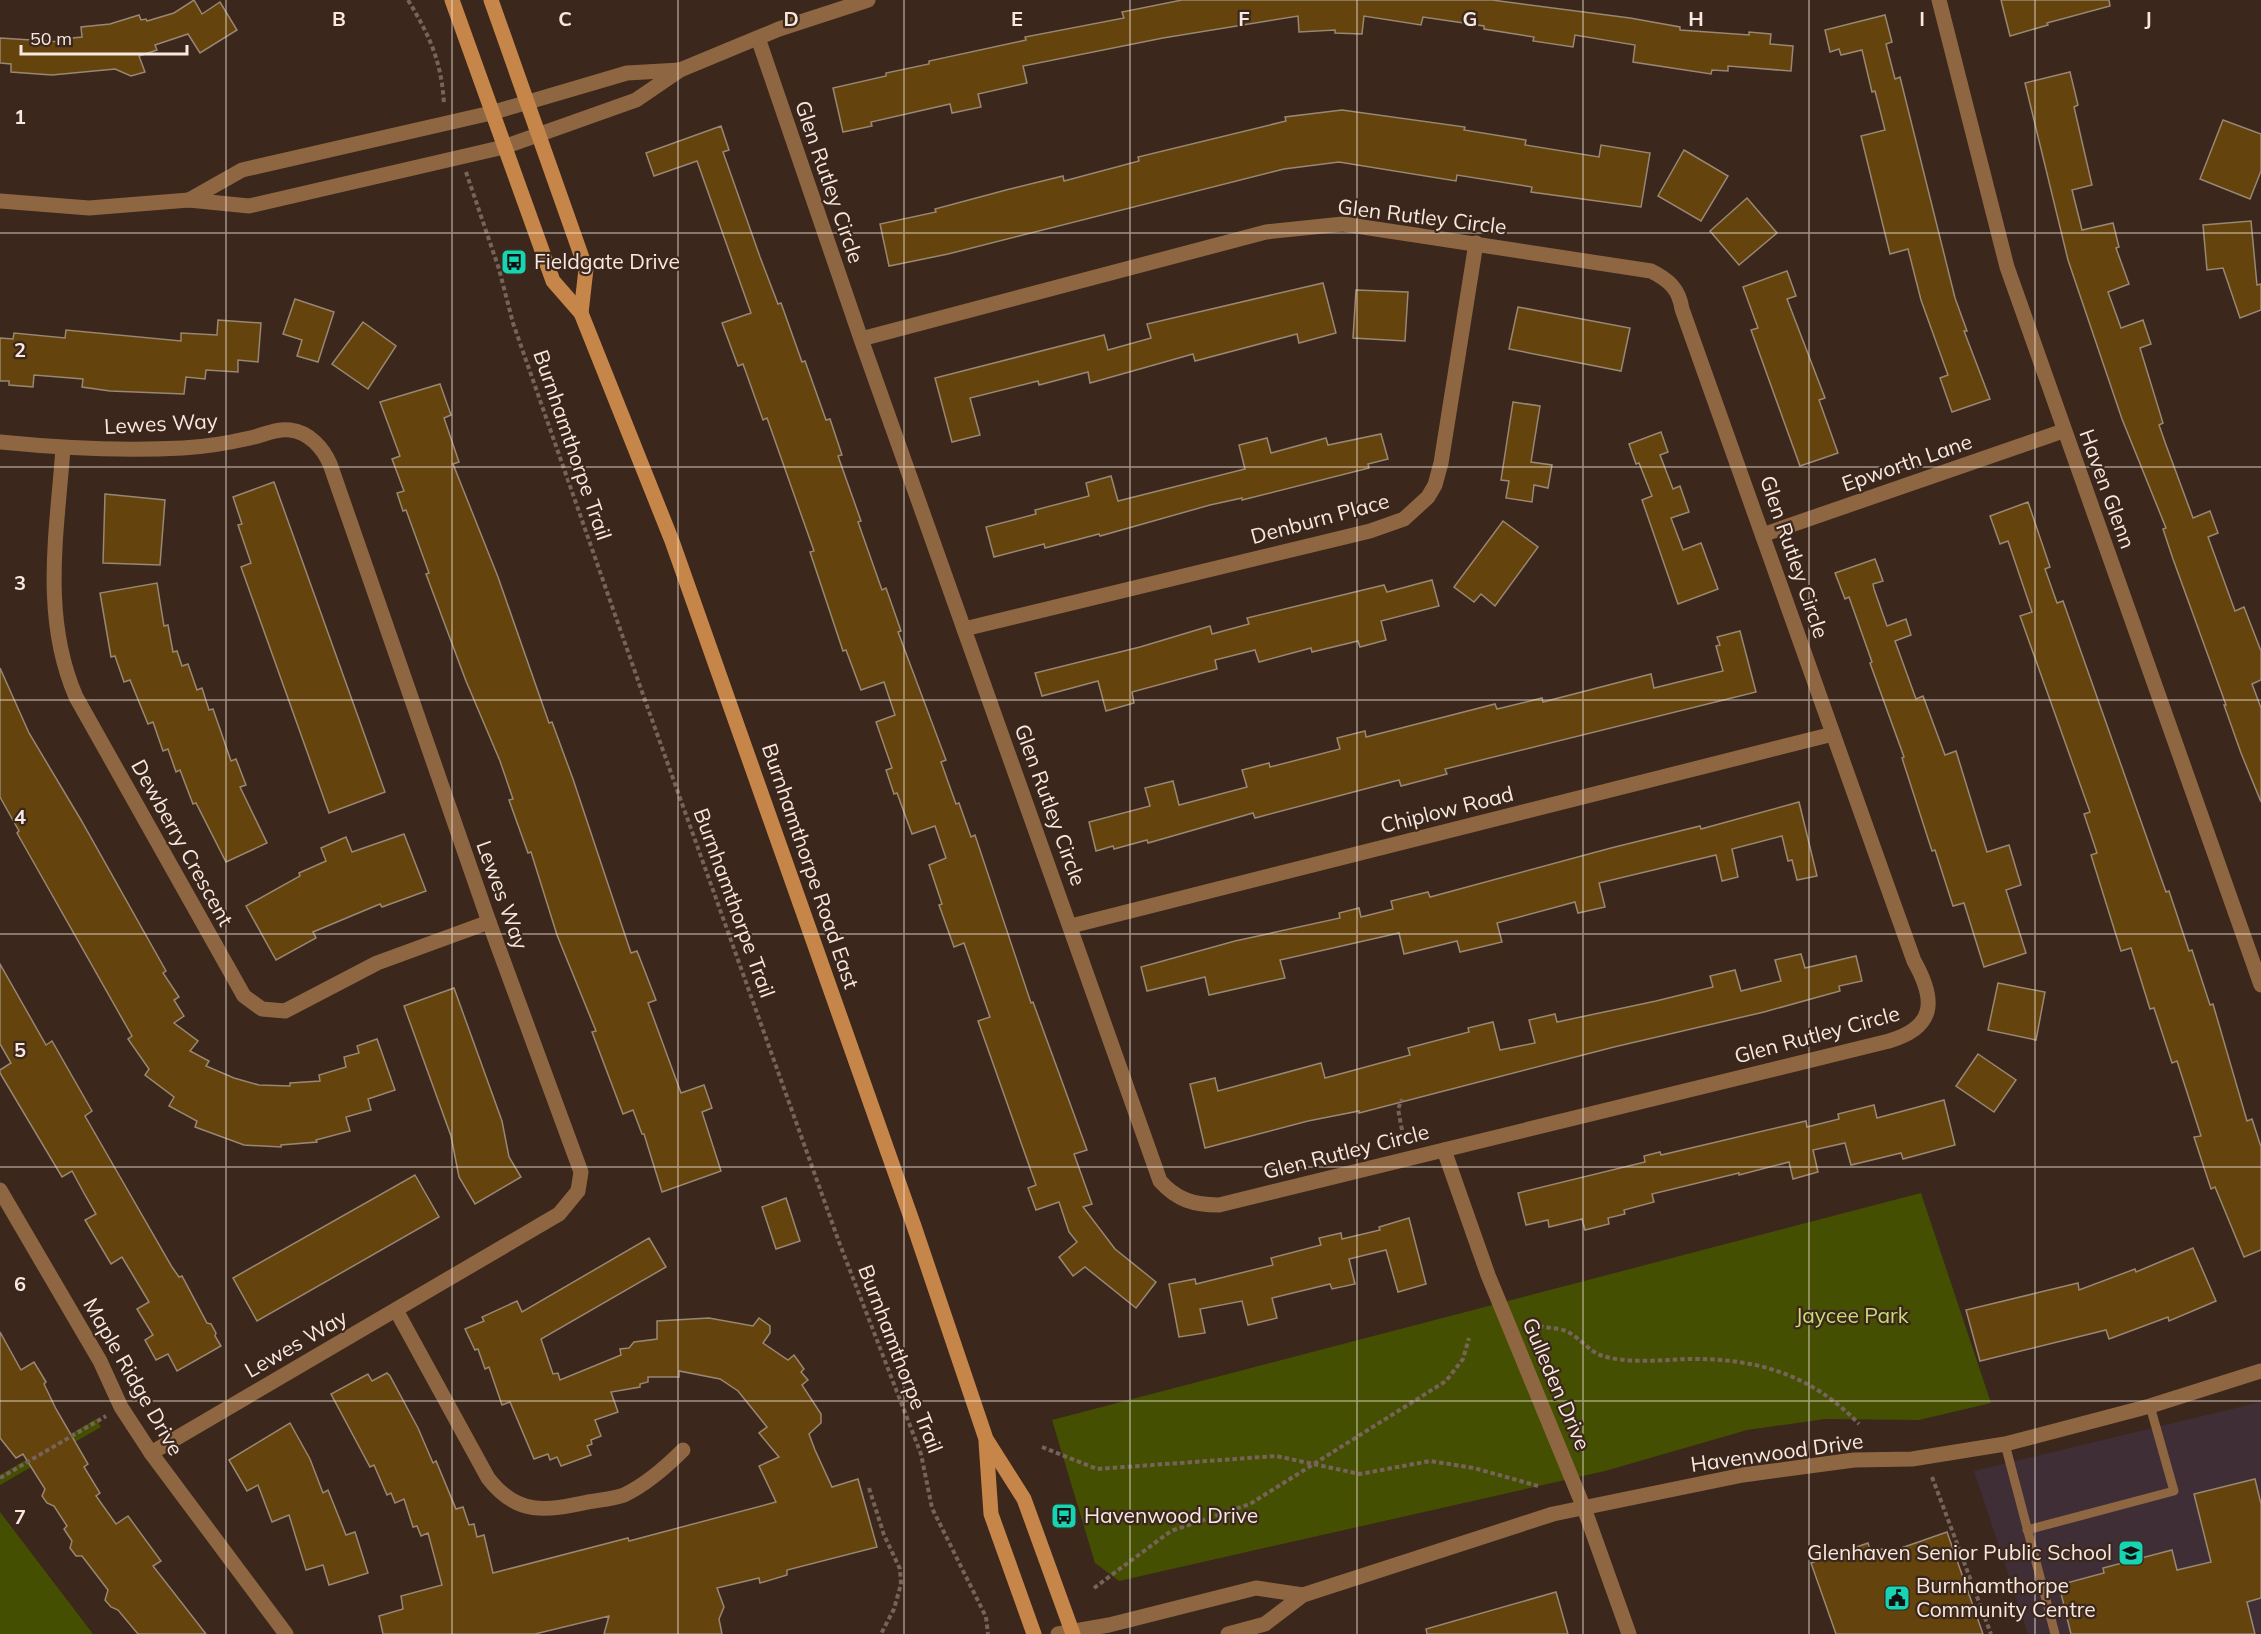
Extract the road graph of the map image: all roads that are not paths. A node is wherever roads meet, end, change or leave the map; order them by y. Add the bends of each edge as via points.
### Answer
1 (452, 0) edge
2 (491, 0) edge
3 (868, 0) edge
4 (1939, 0) edge
5 (758, 38) junction
6 (680, 70) junction
7 (527, 103) junction
8 (491, 113) junction
9 (538, 136) junction
10 (504, 147) junction
11 (189, 200) junction
12 (0, 201) edge
13 (1476, 243) junction
14 (581, 313) junction
15 (861, 339) junction
16 (2063, 431) junction
17 (0, 442) edge
18 (63, 448) junction
19 (1765, 534) junction
20 (964, 629) junction
21 (1833, 734) junction
22 (489, 922) junction
23 (1071, 926) junction
24 (2255, 951) edge
25 (2261, 985) edge
26 (1444, 1150) junction
27 (0, 1190) edge
28 (396, 1310) junction
29 (2261, 1371) edge
30 (2150, 1406) junction
31 (986, 1438) junction
32 (2005, 1444) junction
33 (683, 1450) dead end
34 (151, 1453) junction
35 (1584, 1508) junction
36 (2027, 1530) junction
37 (1303, 1595) junction
38 (1068, 1633) edge
39 (286, 1634) edge
40 (1034, 1634) edge
41 (1228, 1634) edge
42 (1629, 1634) edge
43 (2055, 1634) edge

1 - 8 main road, Burnhamthorpe Road East
2 - 7 main road, Burnhamthorpe Road East
3 - 5 street
4 - 16 street, Haven Glenn via 2007,267
5 - 6 street
5 - 15 street, Glen Rutley Circle
6 - 7 street via 627,73
6 - 9 street via 636,100
7 - 8 street
7 - 9 main road, Burnhamthorpe Road East
8 - 10 main road, Burnhamthorpe Road East
8 - 11 street via 242,170
9 - 10 street
9 - 14 main road, Burnhamthorpe Road East via 586,269
10 - 11 street via 249,206
10 - 14 main road, Burnhamthorpe Road East via 553,281
11 - 12 street via 89,208
13 - 15 street, Glen Rutley Circle via 1343,224 1266,232
13 - 19 street, Glen Rutley Circle via 1651,270 1665,278 1679,294
13 - 20 street, Denburn Place via 1442,463 1428,497 1404,519
14 - 31 main road, Burnhamthorpe Road East via 672,541
15 - 20 street, Glen Rutley Circle
16 - 19 street, Epworth Lane
16 - 24 street, Haven Glenn
17 - 18 street, Lewes Way
18 - 22 street, Lewes Way via 182,448 290,430 308,437 321,449 330,464
18 - 22 street, Dewberry Crescent via 53,593 55,629 63,663 76,697 244,996 262,1009 285,1011 377,963
19 - 21 street, Glen Rutley Circle
20 - 23 street, Glen Rutley Circle
21 - 23 street, Chiplow Road
21 - 26 street, Glen Rutley Circle via 1914,962 1928,985 1929,1004 1923,1023 1910,1035 1889,1041
22 - 28 street, Lewes Way via 579,1162 578,1191 560,1214
23 - 26 street, Glen Rutley Circle via 1160,1181 1180,1199 1197,1205 1219,1205
24 - 25 street, Haven Glenn
26 - 35 street, Gulleden Drive via 1488,1275
27 - 34 street, Maple Ridge Drive
28 - 33 street via 488,1478 519,1504 554,1509 622,1496 653,1477
28 - 34 street, Lewes Way
29 - 30 street, Havenwood Drive
30 - 32 street, Havenwood Drive
30 - 36 lane via 2174,1491
31 - 38 main road, Burnhamthorpe Road East via 1024,1499
31 - 40 main road, Burnhamthorpe Road East via 992,1514
32 - 35 street, Havenwood Drive via 1912,1459 1854,1460 1743,1475
32 - 36 lane
34 - 39 street, Maple Ridge Drive
35 - 37 street, Havenwood Drive via 1553,1514
35 - 42 street, Gulleden Drive
36 - 43 lane
37 - 38 street, Havenwood Drive via 1256,1588
37 - 41 street, Havenwood Drive via 1265,1624

